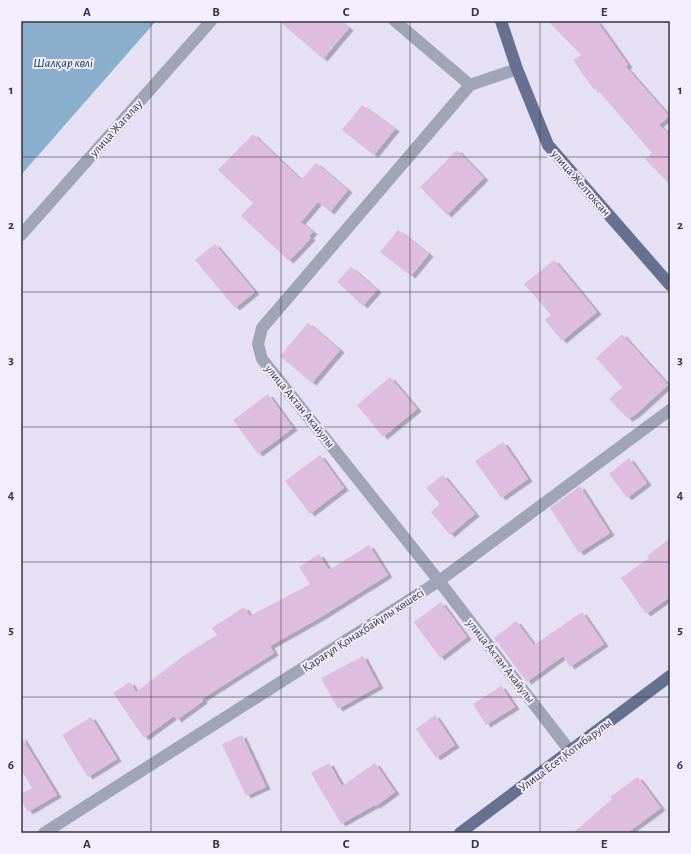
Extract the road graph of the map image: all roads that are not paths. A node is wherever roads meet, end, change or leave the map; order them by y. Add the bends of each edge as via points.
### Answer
1 (211, 21) edge
2 (395, 21) edge
3 (501, 21) edge
4 (517, 69) junction
5 (470, 85) junction
6 (21, 235) edge
7 (670, 285) edge
8 (670, 410) edge
9 (440, 581) junction
10 (670, 676) edge
11 (570, 751) junction
12 (44, 833) edge
13 (460, 833) edge

1 - 6 street, улица Жагалау
2 - 5 street
3 - 4 main road, улица Желтоксан
4 - 5 street
4 - 7 main road, улица Желтоксан via 548,145
5 - 9 street, улица Актан Акайулы via 262,328 258,344 262,359
8 - 9 street, Қарағұл Қонақбайұлы көшесі
9 - 11 street, улица Актан Акайулы
9 - 12 street, Қарағұл Қонақбайұлы көшесі
10 - 11 main road, Улица Есет Котибарулы
11 - 13 main road, Улица Есет Котибарулы

